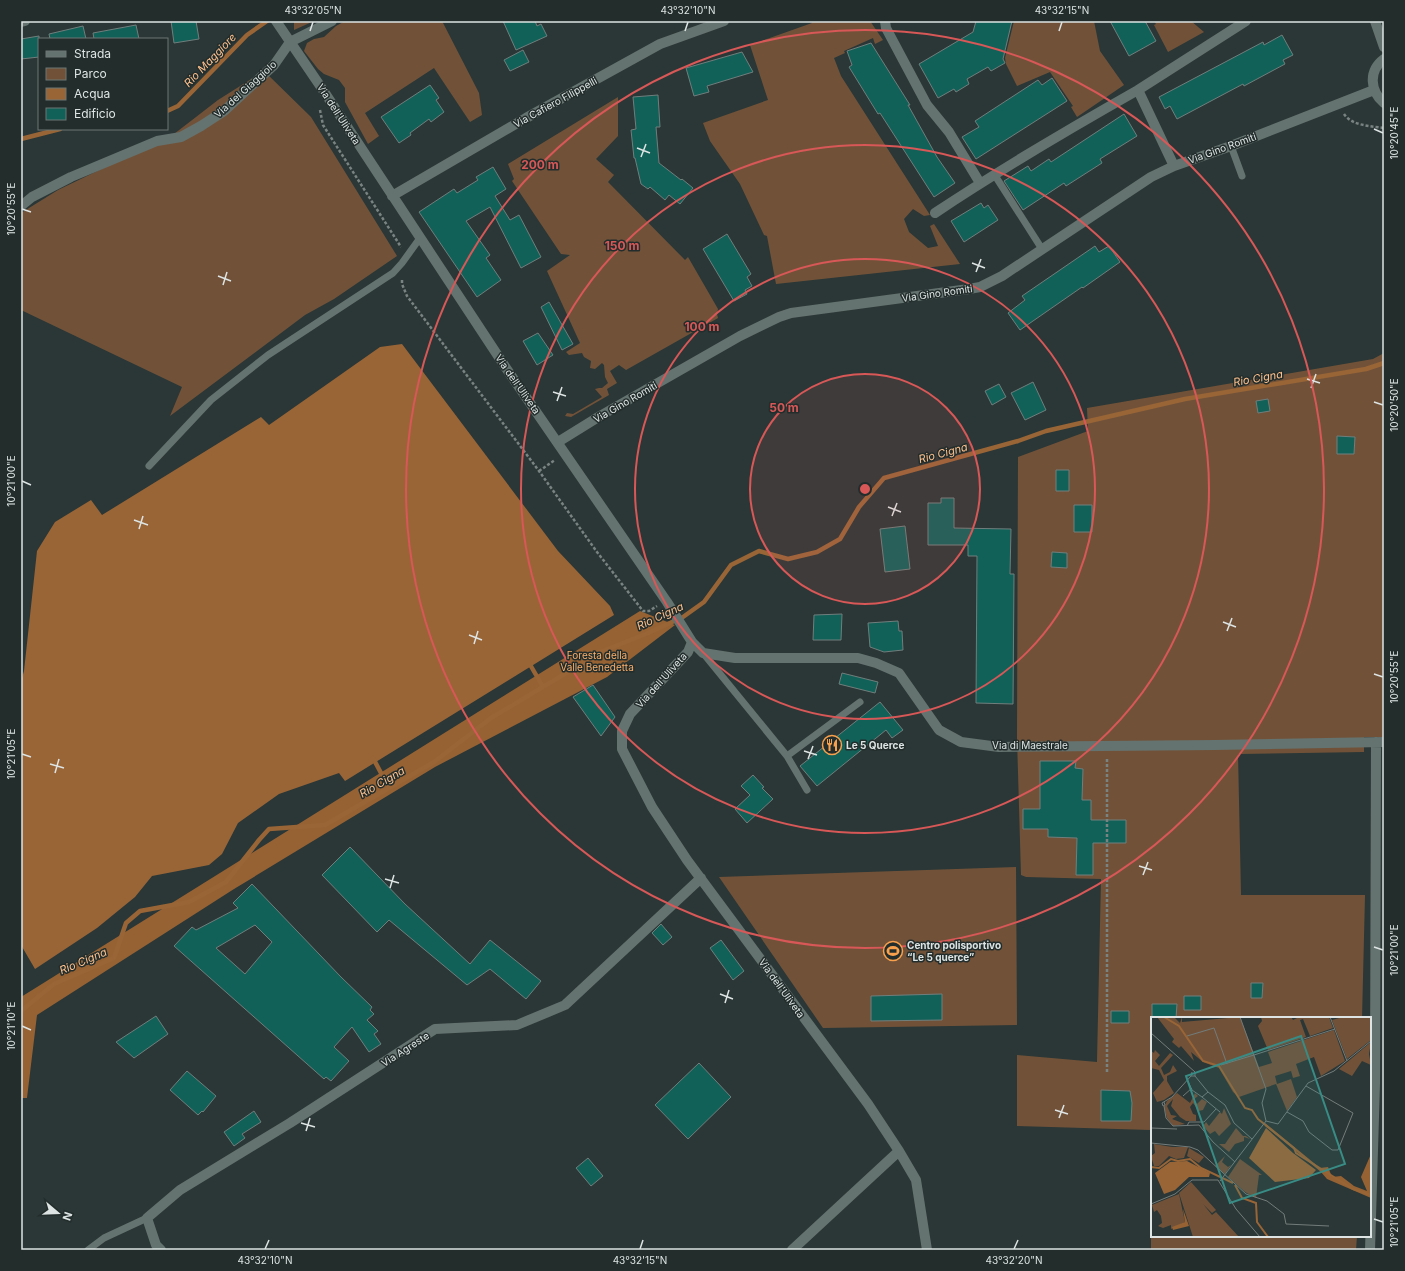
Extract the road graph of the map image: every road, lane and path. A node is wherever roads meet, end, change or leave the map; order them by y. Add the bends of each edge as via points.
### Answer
1 (25, 21) edge
2 (276, 21) edge
3 (332, 21) edge
4 (724, 21) edge
5 (885, 21) edge
6 (1246, 21) edge
7 (1375, 21) edge
8 (21, 22) edge
9 (290, 42) junction
10 (1384, 47) edge
11 (1384, 60) edge
12 (1138, 90) junction
13 (1374, 90) junction
14 (325, 93) junction
15 (1384, 103) edge
16 (1338, 104) junction
17 (1384, 128) edge
18 (1230, 146) junction
19 (1174, 166) junction
20 (994, 174) junction
21 (1242, 176) dead end
22 (980, 183) junction
23 (392, 196) junction
24 (21, 206) edge
25 (935, 214) dead end
26 (420, 238) junction
27 (1042, 249) junction
28 (402, 263) junction
29 (558, 442) junction
30 (566, 453) junction
31 (149, 466) dead end
32 (539, 471) junction
33 (669, 605) junction
34 (692, 642) junction
35 (703, 653) junction
36 (860, 702) dead end
37 (1380, 742) edge
38 (1108, 745) junction
39 (788, 756) junction
40 (807, 790) dead end
41 (701, 878) junction
42 (1107, 1072) dead end
43 (899, 1151) junction
44 (1371, 1217) edge
45 (147, 1218) junction
46 (1370, 1237) edge
47 (88, 1250) edge
48 (160, 1250) edge
49 (792, 1250) edge
50 (927, 1250) edge
51 (1370, 1250) edge

1 - 8 street
2 - 9 street, Via dell'Uliveta
3 - 9 street, Via del Giaggiolo
4 - 23 street, Via Cafiero Filippelli via 660,44
5 - 22 street via 886,28 927,105 949,132
6 - 12 street
7 - 10 street
9 - 14 street, Via dell'Uliveta
9 - 24 street, Via del Giaggiolo via 274,65 224,111 201,126 181,137 157,141 71,177 32,197
11 - 13 street via 1374,71
12 - 19 street
12 - 20 street
13 - 15 street
13 - 16 street, Via Gino Romiti
14 - 23 street, Via dell'Uliveta
14 - 28 path via 319,105 323,125 401,247
16 - 17 path via 1346,117 1354,123
16 - 18 street, Via Gino Romiti
18 - 19 street, Via Gino Romiti
18 - 21 lane
19 - 27 street, Via Gino Romiti via 1151,177
20 - 22 street
20 - 27 lane
22 - 25 street
23 - 26 street, Via dell'Uliveta
26 - 28 lane
26 - 29 street, Via dell'Uliveta
27 - 29 street, Via Gino Romiti via 1002,276 975,288 792,313 779,317 740,336
28 - 31 lane via 393,273 318,320 212,400
28 - 32 path via 402,284 407,296
29 - 30 street, Via dell'Uliveta
30 - 32 path
30 - 33 street, Via dell'Uliveta
32 - 33 path via 597,552 643,610
33 - 34 street, Via dell'Uliveta
34 - 35 street
34 - 41 street, Via dell'Uliveta via 688,652 630,714 622,731 621,745 652,807
35 - 38 street, Via di Maestrale via 735,658 858,658 876,663 899,673 939,730 961,742 999,747
35 - 39 lane
36 - 39 lane
37 - 38 street, Via di Maestrale
37 - 44 street
38 - 42 path
39 - 40 lane
41 - 43 street, Via dell'Uliveta via 868,1104
41 - 45 street, Via Agreste via 565,1005 517,1024 436,1029 180,1190
43 - 49 street
43 - 50 street, Via dell'Uliveta via 916,1180
45 - 47 lane via 104,1238
45 - 48 street
46 - 51 street

